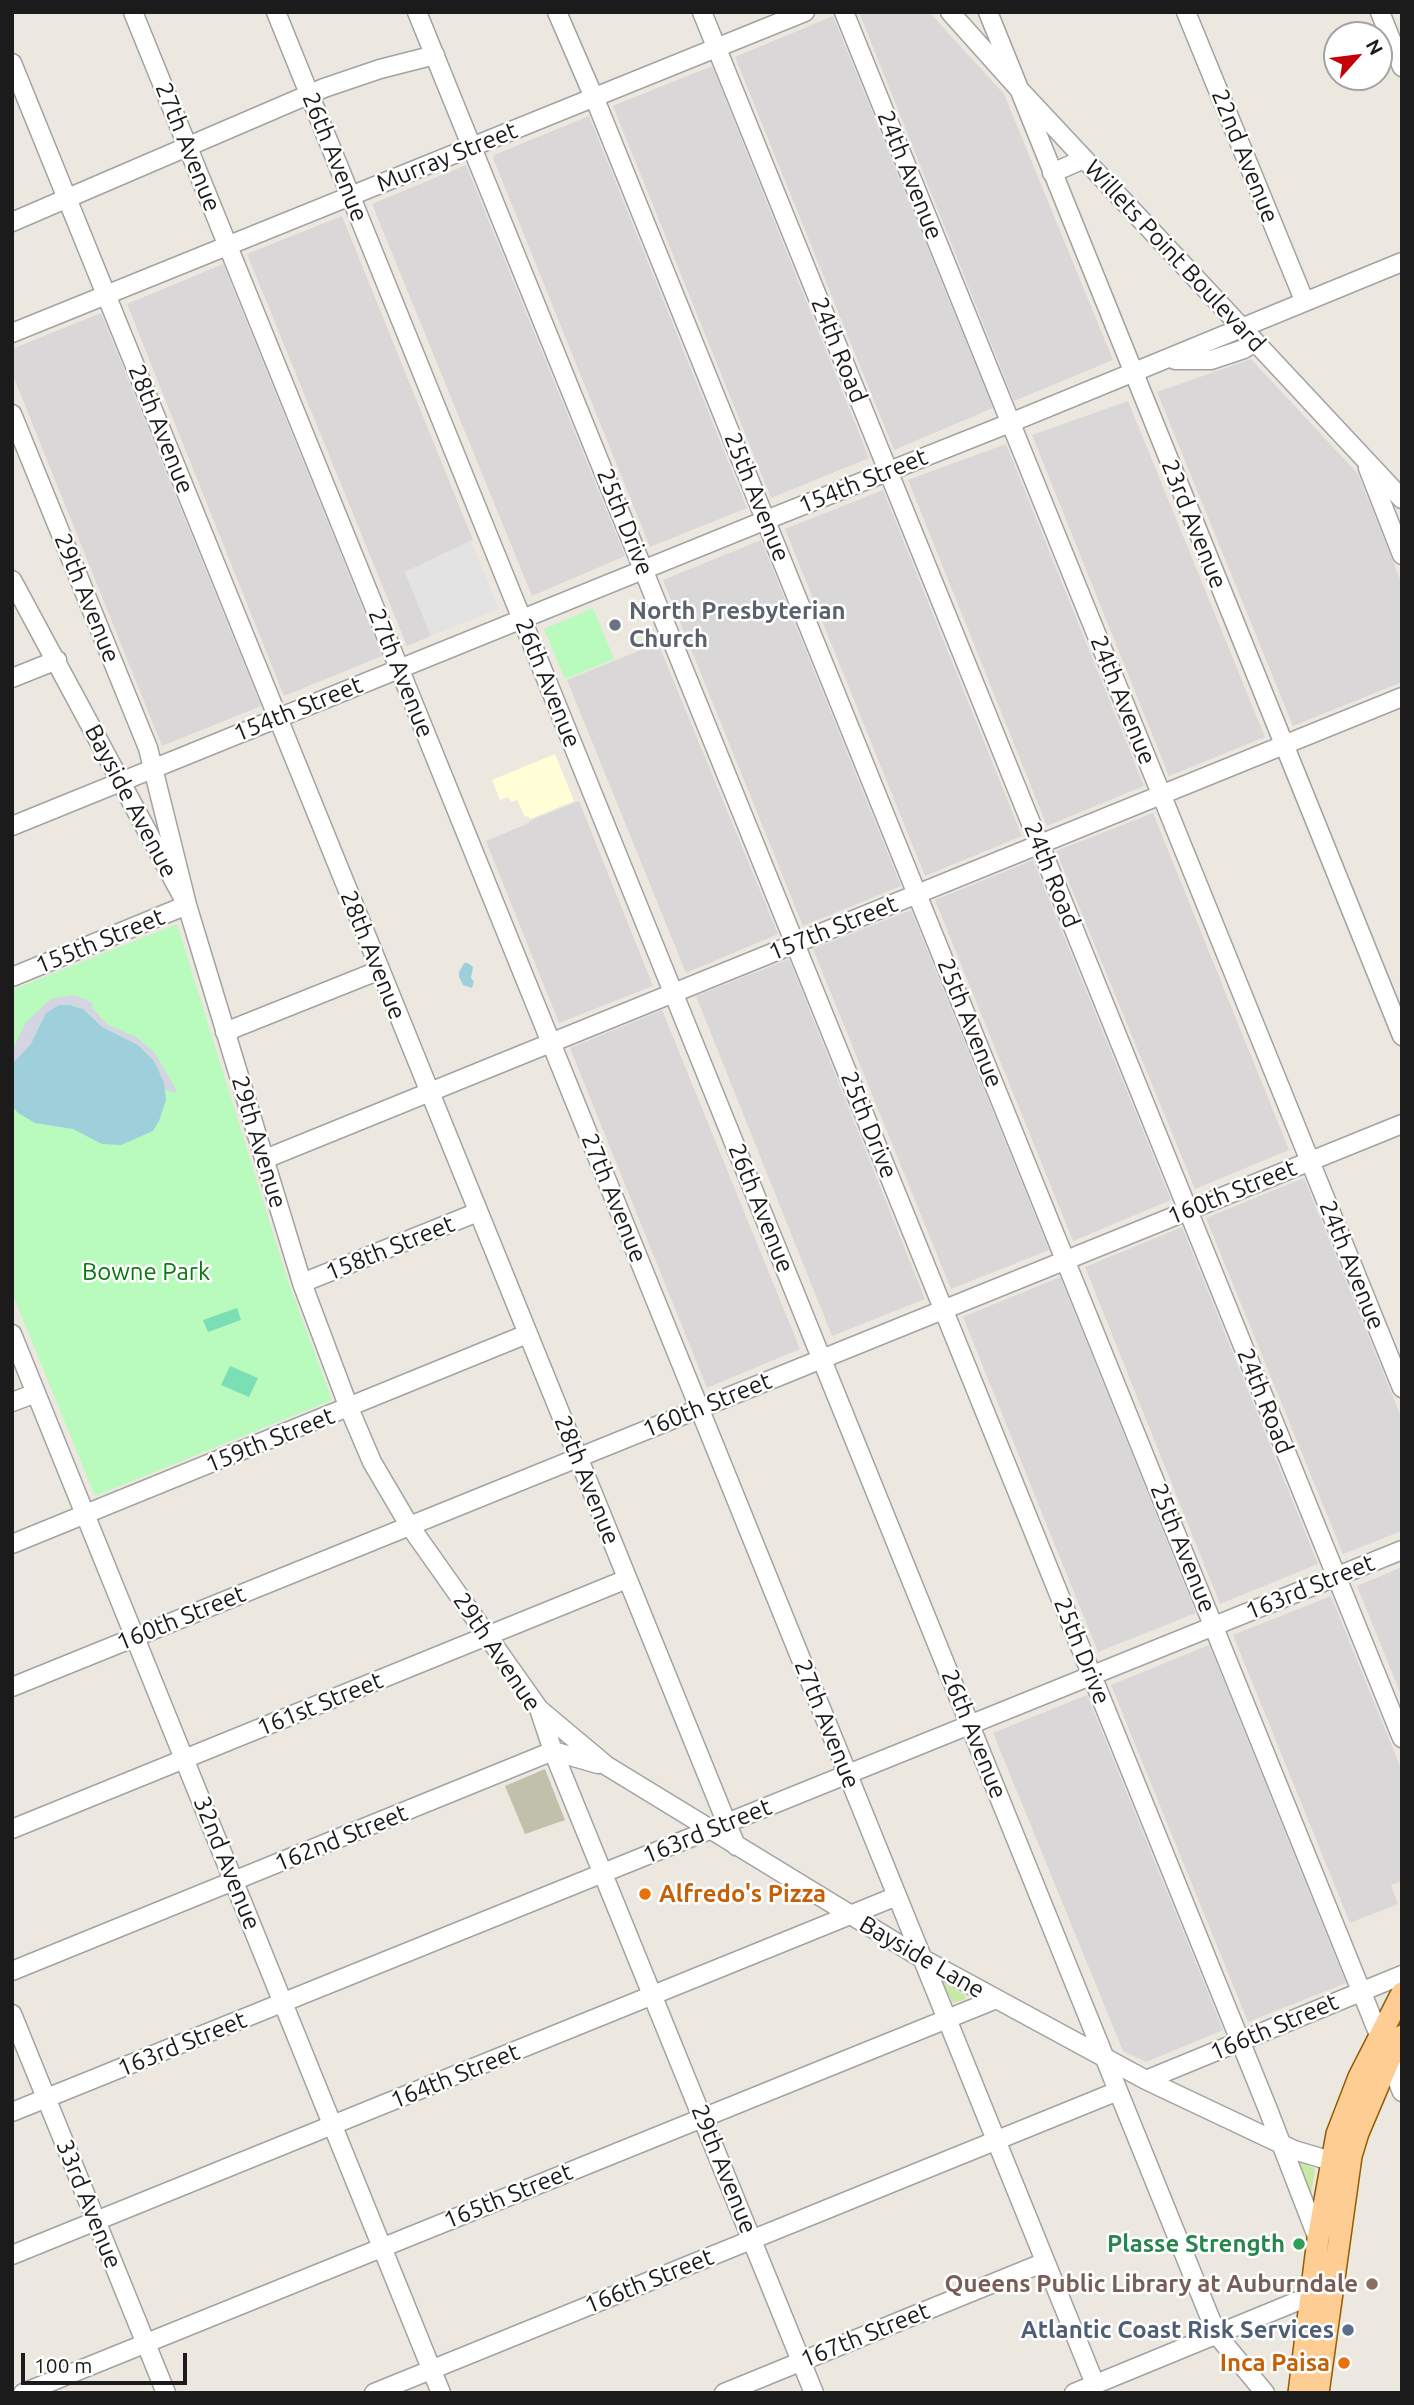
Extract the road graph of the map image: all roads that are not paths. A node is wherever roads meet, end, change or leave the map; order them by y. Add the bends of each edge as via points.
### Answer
1 (134, 12) edge
2 (276, 12) edge
3 (417, 12) edge
4 (557, 12) edge
5 (702, 12) edge
6 (804, 12) edge
7 (844, 12) edge
8 (950, 12) edge
9 (988, 12) edge
10 (1186, 12) edge
11 (1380, 12) edge
12 (716, 48) junction
13 (435, 55) junction
14 (12, 63) edge
15 (1402, 67) edge
16 (1018, 88) junction
17 (310, 95) junction
18 (595, 97) junction
19 (187, 146) junction
20 (473, 147) junction
21 (1084, 159) junction
22 (1052, 173) junction
23 (351, 196) junction
24 (67, 198) junction
25 (12, 222) edge
26 (229, 246) junction
27 (1402, 262) edge
28 (107, 295) junction
29 (1304, 300) junction
30 (1242, 328) junction
31 (12, 334) edge
32 (1255, 342) junction
33 (1165, 359) junction
34 (1132, 373) junction
35 (12, 414) edge
36 (1010, 423) junction
37 (1364, 458) junction
38 (888, 471) junction
39 (1402, 499) edge
40 (766, 520) junction
41 (1400, 547) edge
42 (644, 569) junction
43 (12, 580) edge
44 (522, 619) junction
45 (57, 660) junction
46 (399, 668) junction
47 (12, 678) edge
48 (1402, 697) edge
49 (278, 718) junction
50 (1285, 745) junction
51 (153, 769) junction
52 (120, 782) junction
53 (1162, 795) junction
54 (12, 826) edge
55 (1039, 844) junction
56 (917, 894) junction
57 (187, 905) junction
58 (795, 943) junction
59 (380, 970) junction
60 (12, 976) edge
61 (673, 993) junction
62 (225, 1032) junction
63 (1402, 1036) edge
64 (551, 1042) junction
65 (429, 1092) junction
66 (1402, 1124) edge
67 (264, 1158) junction
68 (1310, 1161) junction
69 (1188, 1210) junction
70 (478, 1212) junction
71 (1066, 1260) junction
72 (302, 1283) junction
73 (943, 1309) junction
74 (12, 1334) edge
75 (527, 1334) junction
76 (821, 1359) junction
77 (1402, 1388) edge
78 (36, 1393) junction
79 (12, 1402) edge
80 (349, 1408) junction
81 (700, 1408) junction
82 (577, 1457) junction
83 (85, 1515) junction
84 (409, 1525) junction
85 (12, 1545) edge
86 (1402, 1550) edge
87 (1336, 1576) junction
88 (627, 1579) junction
89 (1214, 1626) junction
90 (487, 1636) junction
91 (135, 1637) junction
92 (1092, 1675) junction
93 (12, 1687) edge
94 (539, 1709) junction
95 (970, 1725) junction
96 (1402, 1738) edge
97 (553, 1751) junction
98 (184, 1759) junction
99 (607, 1766) junction
100 (848, 1774) junction
101 (718, 1826) junction
102 (12, 1829) edge
103 (736, 1846) joint
104 (603, 1873) junction
105 (234, 1881) junction
106 (897, 1896) junction
107 (850, 1915) junction
108 (923, 1959) junction
109 (12, 1971) edge
110 (1402, 1975) edge
111 (1360, 1991) junction
112 (1402, 1993) edge
113 (653, 1995) junction
114 (994, 2000) junction
115 (283, 2004) junction
116 (12, 2014) edge
117 (947, 2018) junction
118 (1379, 2035) junction
119 (1402, 2036) edge
120 (1240, 2041) junction
121 (1105, 2060) junction
122 (1389, 2060) junction
123 (1146, 2080) junction
124 (1118, 2091) junction
125 (1402, 2092) edge
126 (47, 2099) junction
127 (12, 2112) edge
128 (702, 2117) junction
129 (333, 2125) junction
130 (996, 2140) junction
131 (1282, 2144) junction
132 (1331, 2161) junction
133 (96, 2221) junction
134 (752, 2239) junction
135 (1318, 2239) junction
136 (382, 2247) junction
137 (12, 2255) edge
138 (1045, 2262) junction
139 (1310, 2296) junction
140 (1217, 2334) junction
141 (146, 2343) junction
142 (801, 2361) junction
143 (431, 2369) junction
144 (1095, 2384) junction
145 (23, 2393) edge
146 (166, 2393) edge
147 (374, 2393) edge
148 (441, 2393) edge
149 (724, 2393) edge
150 (814, 2393) edge
151 (1074, 2393) edge
152 (1265, 2393) edge
153 (1299, 2393) edge
154 (1318, 2393) edge

1 - 19 street, 27th Avenue
2 - 17 street, 26th Avenue
3 - 13 street, 25th Drive
4 - 18 street, 25th Avenue
5 - 12 street, 24th Road
6 - 12 street, Murray Street
7 - 36 street, 24th Avenue
8 - 16 street, Willets Point Boulevard
9 - 16 street, 23rd Avenue
10 - 29 street, 22nd Avenue
11 - 15 street
12 - 18 street, Murray Street
12 - 38 street, 24th Road
13 - 17 street
13 - 20 street, 25th Drive
14 - 24 street, 28th Avenue
16 - 21 street, Willets Point Boulevard
16 - 22 street, 23rd Avenue
17 - 19 street
17 - 23 street, 26th Avenue
18 - 20 street, Murray Street
18 - 40 street, 25th Avenue
19 - 24 street
19 - 26 street, 27th Avenue
20 - 23 street, Murray Street
20 - 42 street, 25th Drive
21 - 22 street
21 - 30 street, Willets Point Boulevard
22 - 34 street, 23rd Avenue
23 - 26 street, Murray Street
23 - 44 street, 26th Avenue
24 - 25 street
24 - 28 street, 28th Avenue
26 - 28 street, Murray Street
26 - 46 street, 27th Avenue
27 - 29 street, 154th Street
28 - 31 street, Murray Street
28 - 49 street, 28th Avenue
29 - 30 street, 154th Street
30 - 32 street, Willets Point Boulevard
30 - 33 street, 154th Street
32 - 33 street via 1211,360
32 - 37 street, Willets Point Boulevard
33 - 34 street, 154th Street
34 - 36 street, 154th Street
34 - 50 street, 23rd Avenue
35 - 51 street, 29th Avenue
36 - 38 street, 154th Street
36 - 53 street, 24th Avenue
37 - 39 street, Willets Point Boulevard
37 - 41 street
38 - 40 street, 154th Street
38 - 55 street, 24th Road
40 - 42 street, 154th Street
40 - 56 street, 25th Avenue
42 - 44 street, 154th Street
42 - 58 street, 25th Drive
43 - 45 street, Bayside Avenue
44 - 46 street, 154th Street
44 - 61 street, 26th Avenue
45 - 47 street
45 - 52 street, Bayside Avenue
46 - 49 street, 154th Street
46 - 64 street, 27th Avenue
48 - 50 street, 157th Street
49 - 51 street, 154th Street
49 - 59 street, 28th Avenue
50 - 53 street, 157th Street
50 - 63 street, 23rd Avenue
51 - 52 street, 154th Street
51 - 57 street, 29th Avenue
52 - 54 street, 154th Street
52 - 57 street, Bayside Avenue
53 - 55 street, 157th Street
53 - 68 street, 24th Avenue
55 - 56 street, 157th Street
55 - 69 street, 24th Road
56 - 58 street, 157th Street
56 - 71 street, 25th Avenue
57 - 60 street, 155th Street
57 - 62 street, Bayside Avenue
58 - 61 street, 157th Street
58 - 73 street, 25th Drive
59 - 62 street
59 - 65 street, 28th Avenue
61 - 64 street, 157th Street
61 - 76 street, 26th Avenue
62 - 67 street, 29th Avenue
64 - 65 street, 157th Street
64 - 81 street, 27th Avenue
65 - 67 street, 157th Street
65 - 70 street, 28th Avenue
66 - 68 street, 160th Street
67 - 72 street, 29th Avenue
68 - 69 street, 160th Street
68 - 77 street, 24th Avenue
69 - 71 street, 160th Street
69 - 87 street, 24th Road
70 - 72 street, 158th Street
70 - 75 street, 28th Avenue
71 - 73 street, 160th Street
71 - 89 street, 25th Avenue
72 - 80 street, 29th Avenue
73 - 76 street, 160th Street
73 - 92 street, 25th Drive
74 - 78 street, 32nd Avenue
75 - 80 street, 159th Street
75 - 82 street, 28th Avenue
76 - 81 street, 160th Street
76 - 95 street, 26th Avenue
78 - 79 street
78 - 83 street, 32nd Avenue
80 - 83 street, 159th Street
80 - 84 street, 29th Avenue via 372,1462
81 - 82 street, 160th Street
81 - 100 street, 27th Avenue
82 - 84 street, 160th Street
82 - 88 street, 28th Avenue
83 - 85 street, 159th Street
83 - 91 street, 32nd Avenue
84 - 90 street, 29th Avenue
84 - 91 street, 160th Street
86 - 87 street, 163rd Street
87 - 89 street, 163rd Street
87 - 96 street, 24th Road
88 - 90 street, 161st Street
88 - 101 street, 28th Avenue
89 - 92 street, 163rd Street
89 - 111 street, 25th Avenue
90 - 94 street, 29th Avenue
90 - 98 street, 161st Street
91 - 93 street, 160th Street
91 - 98 street, 32nd Avenue
92 - 95 street, 163rd Street
92 - 120 street, 25th Drive
94 - 97 street, 29th Avenue
94 - 99 street
95 - 100 street, 163rd Street
95 - 121 street, 26th Avenue
97 - 99 street
97 - 104 street, 29th Avenue
97 - 105 street, 162nd Street
98 - 102 street, 161st Street
98 - 105 street, 32nd Avenue
99 - 101 street
100 - 101 street, 163rd Street
100 - 106 street, 27th Avenue
101 - 103 street, 28th Avenue
101 - 104 street, 163rd Street
103 - 107 street, Bayside Lane
104 - 113 street, 29th Avenue
104 - 115 street, 163rd Street
105 - 109 street, 162nd Street
105 - 115 street, 32nd Avenue
106 - 107 street, 164th Street
106 - 108 street, 27th Avenue
107 - 108 street, Bayside Lane
107 - 113 street, 164th Street
108 - 114 street, Bayside Lane
108 - 117 street, 27th Avenue
110 - 111 street, 166th Street
111 - 118 street, 25th Avenue
111 - 120 street, 166th Street
112 - 118 main road
113 - 128 street, 29th Avenue
113 - 129 street, 164th Street
114 - 117 street, 165th Street
114 - 121 street, Bayside Lane
115 - 126 street, 163rd Street
115 - 129 street, 32nd Avenue
116 - 126 street, 33rd Avenue
117 - 128 street, 165th Street
117 - 130 street, 27th Avenue
118 - 132 main road via 1337,2134
119 - 122 main road
120 - 123 street, 166th Street
120 - 131 street, 25th Drive
121 - 123 street, Bayside Lane
121 - 124 street, 26th Avenue
122 - 125 street
122 - 154 main road via 1351,2157
123 - 131 street, Bayside Lane
124 - 130 street, 166th Street
124 - 140 street, 26th Avenue
126 - 127 street, 163rd Street
126 - 133 street, 33rd Avenue
128 - 134 street, 29th Avenue
128 - 136 street, 165th Street
129 - 133 street, 164th Street
129 - 136 street, 32nd Avenue
130 - 134 street, 166th Street
130 - 138 street, 27th Avenue
131 - 132 street, Bayside Lane
131 - 135 street, 25th Drive
132 - 135 main road
133 - 137 street, 164th Street
133 - 141 street, 33rd Avenue
134 - 142 street, 29th Avenue
134 - 143 street, 166th Street
135 - 139 main road
136 - 141 street, 165th Street
136 - 143 street, 32nd Avenue
138 - 142 street, 167th Street
138 - 144 street, 27th Avenue
139 - 140 street
139 - 153 main road
140 - 144 street
140 - 152 street, 26th Avenue
141 - 145 street, 165th Street
141 - 146 street, 33rd Avenue
142 - 149 street, 167th Street
142 - 150 street, 29th Avenue
143 - 147 street, 166th Street
143 - 148 street, 32nd Avenue
144 - 151 street

